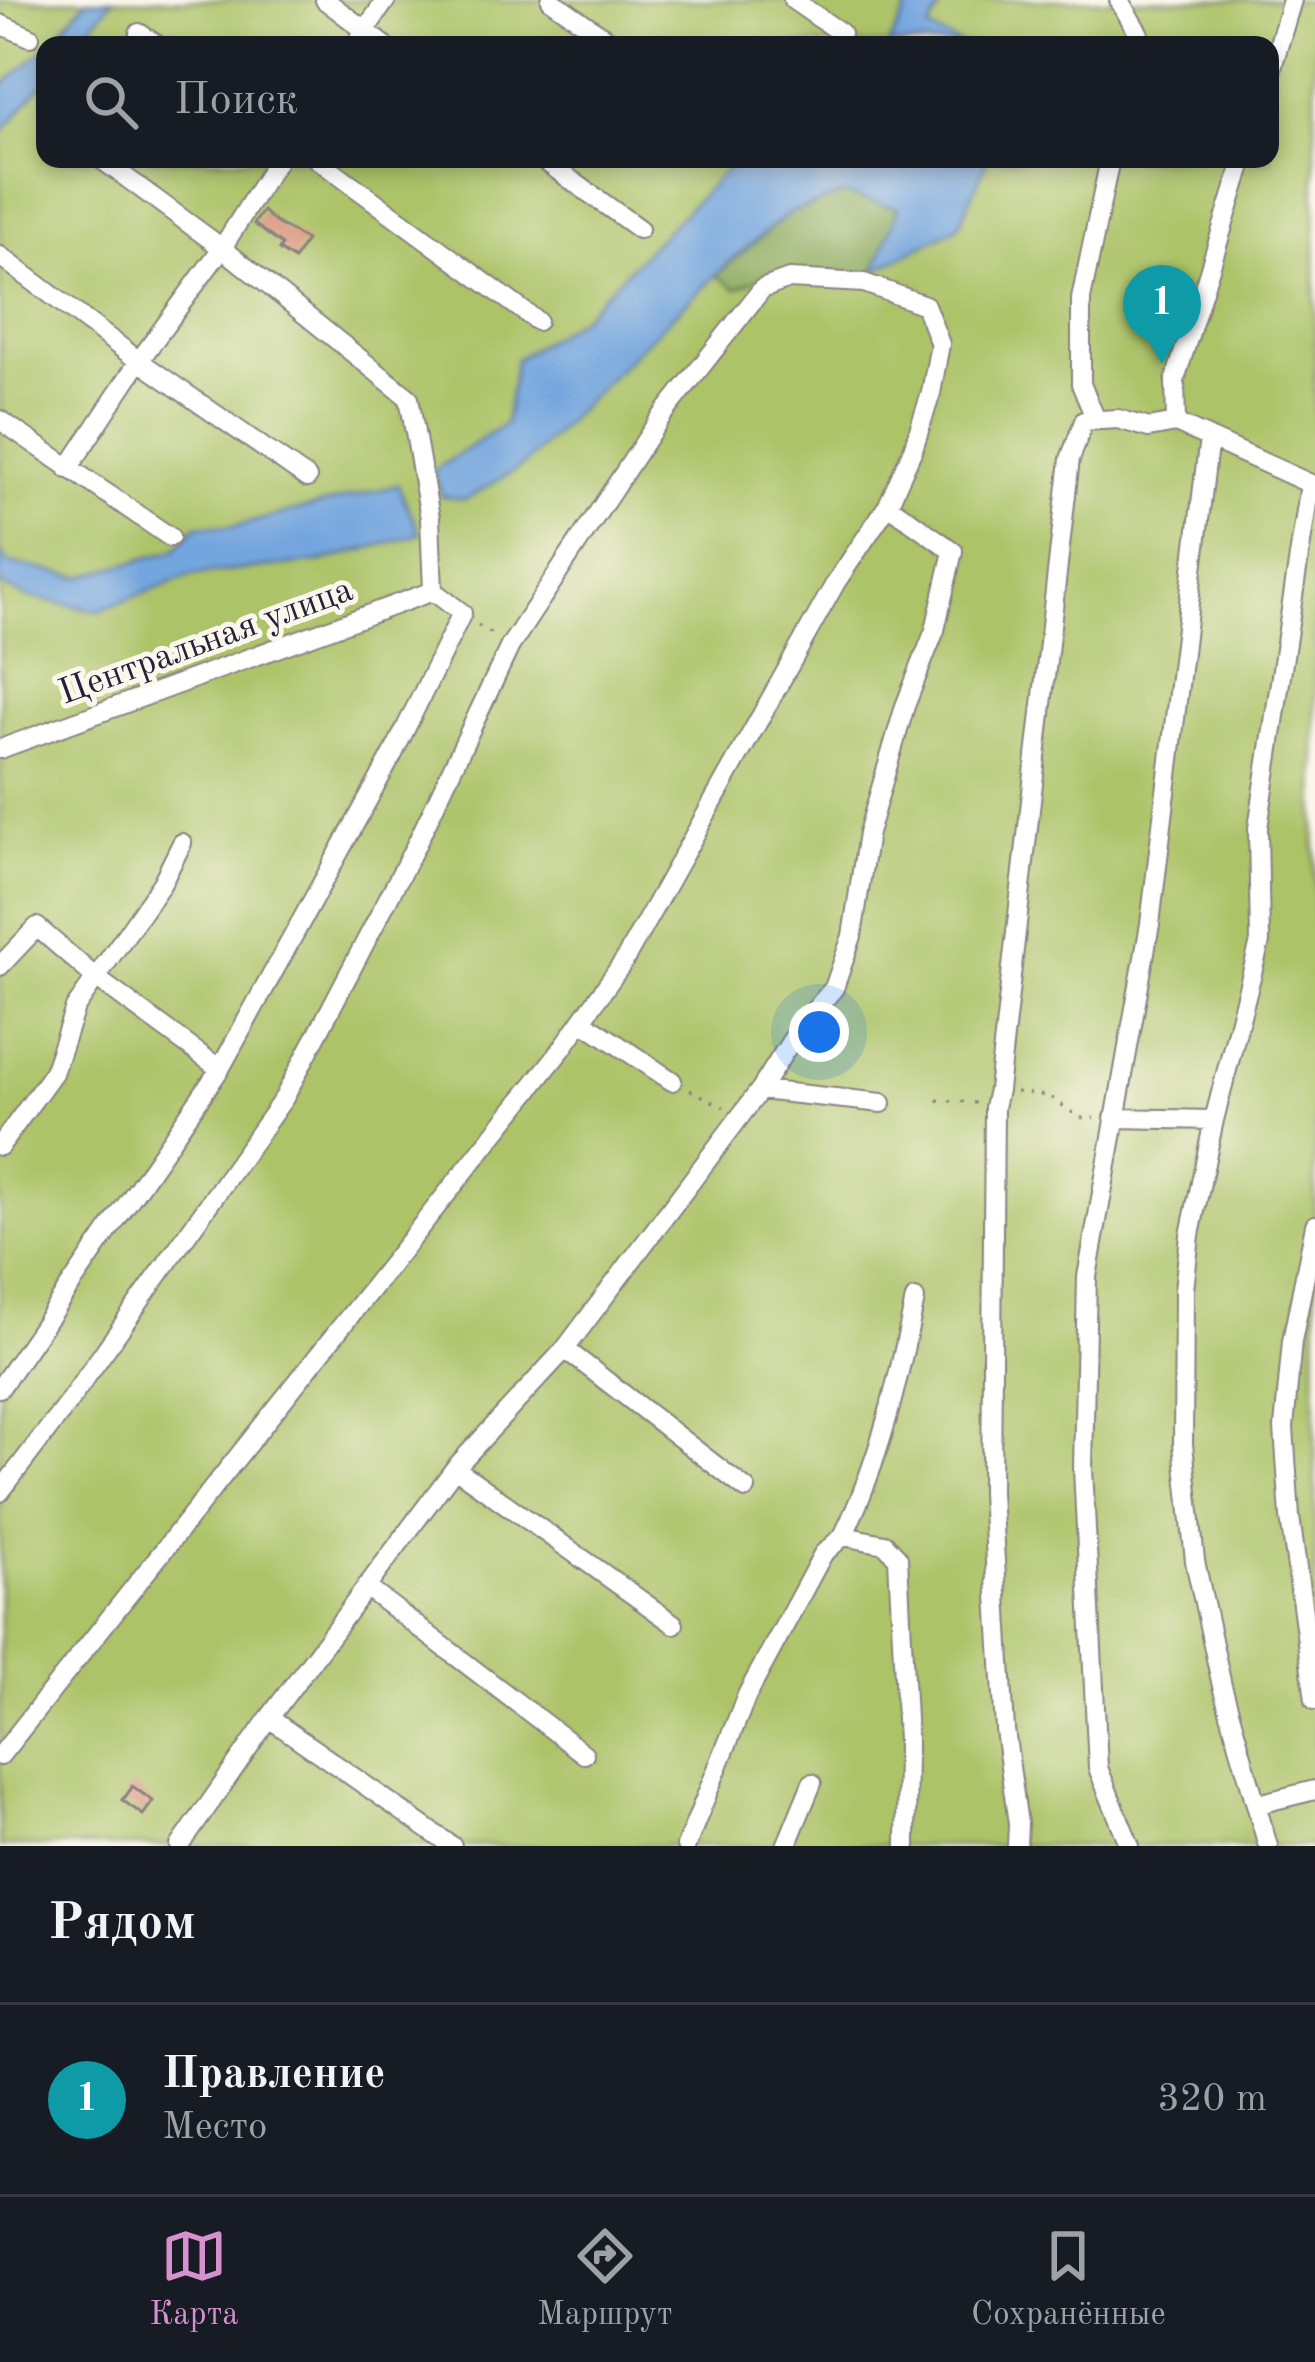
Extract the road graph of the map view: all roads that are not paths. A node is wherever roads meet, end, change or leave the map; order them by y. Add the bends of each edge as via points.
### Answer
1 (325, 0) edge
2 (386, 0) edge
3 (550, 0) edge
4 (793, 0) edge
5 (1119, 0) edge
6 (1292, 0) edge
7 (0, 24) edge
8 (139, 33) dead end
9 (841, 33) dead end
10 (144, 36) edge
11 (358, 36) edge
12 (361, 36) edge
13 (602, 36) edge
14 (1138, 36) edge
15 (30, 37) dead end
16 (1279, 44) edge
17 (113, 168) edge
18 (272, 168) edge
19 (329, 168) edge
20 (554, 168) edge
21 (1108, 168) edge
22 (1241, 168) edge
23 (639, 230) dead end
24 (223, 248) junction
25 (0, 256) edge
26 (537, 320) dead end
27 (139, 361) junction
28 (0, 420) edge
29 (1096, 421) junction
30 (1176, 423) junction
31 (1209, 438) junction
32 (68, 469) junction
33 (307, 478) dead end
34 (1312, 485) edge
35 (888, 505) junction
36 (170, 537) dead end
37 (433, 591) junction
38 (0, 749) edge
39 (182, 843) dead end
40 (0, 966) edge
41 (96, 978) junction
42 (582, 1021) junction
43 (220, 1069) junction
44 (672, 1081) road end
45 (760, 1090) junction
46 (882, 1103) dead end
47 (1114, 1118) junction
48 (1214, 1120) junction
49 (0, 1146) edge
50 (1315, 1225) edge
51 (915, 1299) dead end
52 (565, 1349) junction
53 (0, 1388) edge
54 (455, 1468) junction
55 (746, 1489) dead end
56 (0, 1492) edge
57 (843, 1536) junction
58 (366, 1587) junction
59 (674, 1624) dead end
60 (1315, 1700) edge
61 (269, 1718) junction
62 (584, 1754) dead end
63 (0, 1756) edge
64 (812, 1783) dead end
65 (1315, 1790) edge
66 (1258, 1804) junction
67 (187, 1843) edge
68 (452, 1846) edge
69 (686, 1846) edge
70 (786, 1846) edge
71 (906, 1846) edge
72 (1017, 1846) edge
73 (1130, 1846) edge
74 (1268, 1846) edge

1 - 11 street
2 - 12 street
3 - 13 street
4 - 9 street
5 - 14 street
6 - 16 street
7 - 15 street
8 - 10 street
17 - 24 street
18 - 24 street
19 - 26 street
20 - 23 street
21 - 29 street via 1081,299 1081,384
22 - 30 street via 1175,380
24 - 27 street
24 - 37 street via 409,398 430,518
25 - 27 street
27 - 32 street
27 - 33 street
28 - 32 street
29 - 30 street
29 - 72 street via 1084,421 1070,459 994,1107 991,1492
30 - 31 street
31 - 34 street
31 - 47 street via 1150,923
32 - 36 street
34 - 48 street via 1258,828 1259,942
35 - 42 street
35 - 45 street via 953,551 868,833 852,936 834,988
35 - 56 street via 931,393 940,344 925,305 864,283 789,279 762,290 659,421 510,646 284,1098
37 - 38 street, Центральная улица
37 - 43 street via 462,613
39 - 41 street
40 - 41 street via 37,927
41 - 43 street
41 - 49 street via 75,1008 53,1073
42 - 44 street
42 - 63 street
43 - 53 street
45 - 46 street
45 - 52 street
47 - 48 street
47 - 73 street via 1087,1277 1083,1469 1098,1768
48 - 66 street via 1184,1290 1183,1444 1200,1582
50 - 60 street via 1284,1428
51 - 57 street via 896,1394
52 - 54 street
52 - 55 street
54 - 58 street
54 - 59 street
57 - 69 street via 824,1554 747,1695
57 - 71 street via 886,1544 898,1558
58 - 61 street
58 - 62 street
61 - 67 street
61 - 68 street
64 - 70 street
65 - 66 street
66 - 74 street

